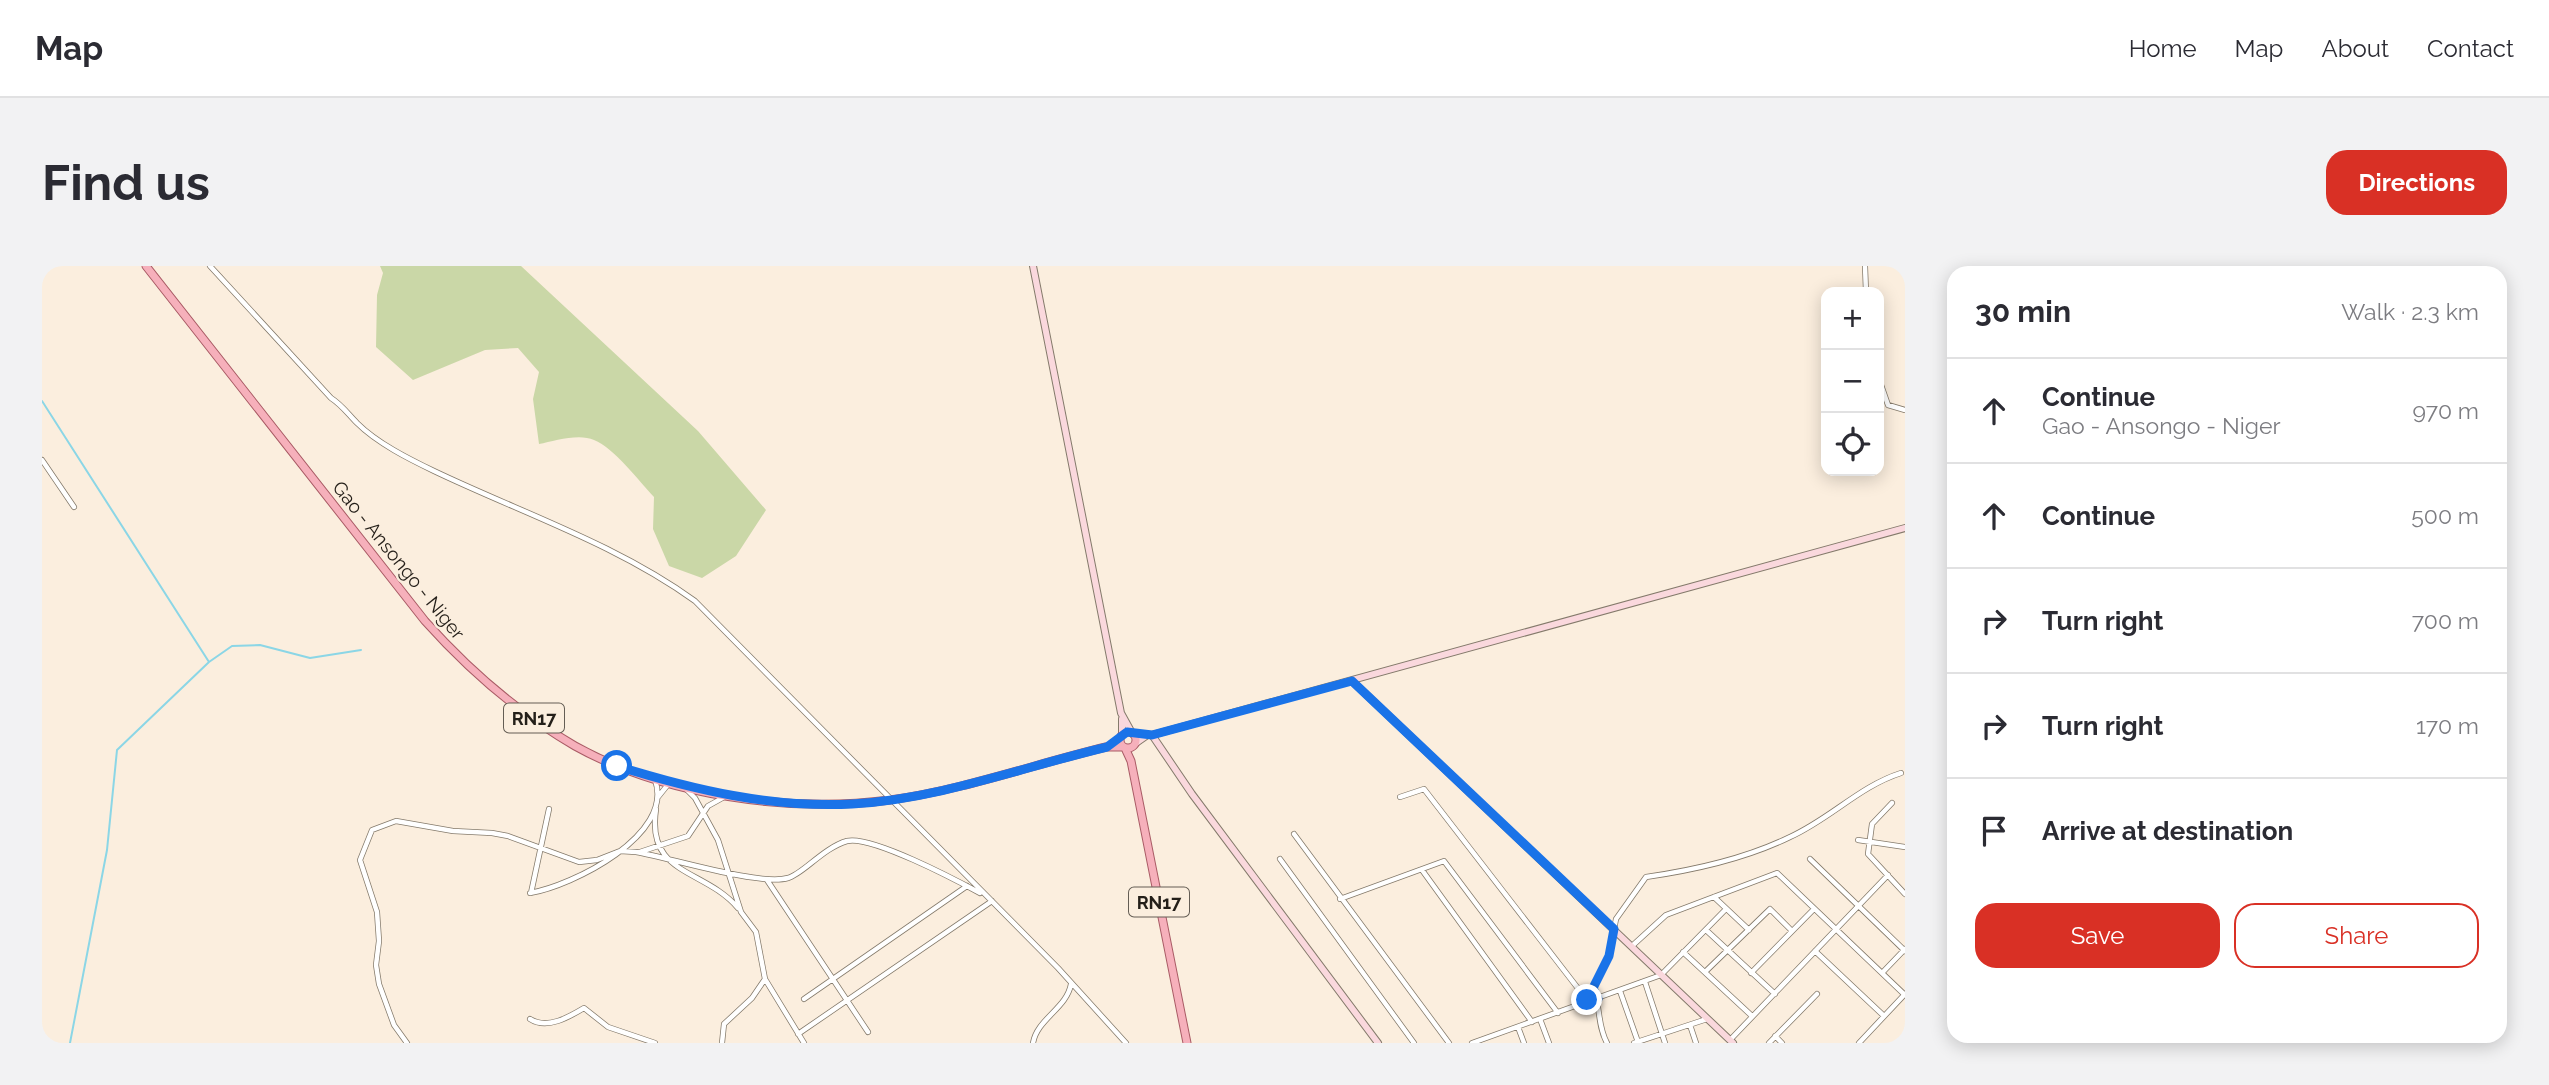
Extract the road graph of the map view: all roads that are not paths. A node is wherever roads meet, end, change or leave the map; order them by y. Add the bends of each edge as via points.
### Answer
1 (146, 266) edge
2 (210, 266) edge
3 (1033, 266) edge
4 (1865, 266) edge
5 (1866, 287) edge
6 (1884, 393) edge
7 (1905, 410) edge
8 (42, 460) edge
9 (74, 507) dead end
10 (1905, 528) edge
11 (1352, 681) junction
12 (1122, 717) junction
13 (1132, 734) junction
14 (1150, 735) junction
15 (1121, 736) junction
16 (1129, 746) junction
17 (1107, 747) junction
18 (1901, 773) dead end
19 (654, 778) junction
20 (671, 782) junction
21 (682, 785) junction
22 (726, 795) junction
23 (1400, 797) dead end
24 (657, 798) junction
25 (892, 799) junction
26 (1892, 803) dead end
27 (549, 809) dead end
28 (703, 816) junction
29 (1294, 834) dead end
30 (1858, 840) dead end
31 (1868, 841) junction
32 (1905, 847) edge
33 (657, 848) junction
34 (541, 850) junction
35 (620, 851) junction
36 (636, 852) junction
37 (665, 857) junction
38 (1280, 859) dead end
39 (1810, 859) dead end
40 (1422, 870) junction
41 (729, 872) junction
42 (1888, 875) junction
43 (767, 880) dead end
44 (968, 886) junction
45 (1905, 894) edge
46 (986, 896) junction
47 (1714, 897) junction
48 (1340, 899) junction
49 (992, 901) junction
50 (1858, 906) junction
51 (1726, 909) junction
52 (1814, 909) junction
53 (741, 912) junction
54 (1614, 929) junction
55 (1706, 930) junction
56 (1749, 930) junction
57 (1836, 930) junction
58 (1792, 931) junction
59 (1632, 946) junction
60 (1905, 950) edge
61 (1815, 951) junction
62 (1683, 952) junction
63 (1729, 952) junction
64 (1705, 972) junction
65 (1751, 973) junction
66 (1882, 973) junction
67 (1661, 975) junction
68 (765, 979) junction
69 (833, 979) junction
70 (1645, 982) junction
71 (1071, 983) junction
72 (1620, 991) junction
73 (1774, 994) junction
74 (1816, 994) dead end
75 (1905, 995) edge
76 (804, 999) dead end
77 (1598, 999) junction
78 (1587, 1000) junction
79 (848, 1001) junction
80 (1558, 1013) junction
81 (1752, 1016) junction
82 (1884, 1016) junction
83 (1540, 1019) junction
84 (1708, 1019) junction
85 (530, 1020) dead end
86 (1532, 1022) junction
87 (1690, 1025) junction
88 (1518, 1027) junction
89 (868, 1032) dead end
90 (798, 1034) junction
91 (1662, 1034) junction
92 (1491, 1037) junction
93 (1775, 1037) junction
94 (1731, 1042) edge
95 (407, 1043) edge
96 (655, 1043) edge
97 (722, 1043) edge
98 (804, 1043) edge
99 (1033, 1043) edge
100 (1126, 1043) edge
101 (1187, 1043) edge
102 (1378, 1043) edge
103 (1414, 1043) edge
104 (1449, 1043) edge
105 (1472, 1043) edge
106 (1493, 1043) edge
107 (1524, 1043) edge
108 (1549, 1043) edge
109 (1607, 1043) edge
110 (1637, 1043) edge
111 (1665, 1043) edge
112 (1696, 1043) edge
113 (1769, 1043) edge
114 (1782, 1043) edge
115 (1859, 1043) edge

1 - 19 main road, Gao - Ansongo - Niger / RN17 via 451,650 506,699 574,745
2 - 25 street via 358,424 434,471 657,573 695,601
3 - 12 street
4 - 5 street
6 - 7 street via 1888,405
8 - 9 street
10 - 11 street
11 - 14 street
11 - 54 street
12 - 13 street
12 - 15 street
13 - 14 street
13 - 15 main road
13 - 16 main road
14 - 16 street
14 - 102 street
15 - 16 main road
15 - 17 main road, RN17
16 - 17 main road, RN17
16 - 101 main road, RN17
17 - 25 main road, Gao - Ansongo - Niger / RN17 via 941,791
18 - 54 street via 1877,781 1790,837 1700,870 1646,877 1626,902
19 - 20 main road, Gao - Ansongo - Niger / RN17
19 - 24 street
20 - 21 main road, Gao - Ansongo - Niger / RN17
20 - 24 street
21 - 22 main road, Gao - Ansongo - Niger / RN17
21 - 28 street
22 - 25 main road, Gao - Ansongo - Niger / RN17 via 807,804
22 - 28 street via 708,806
23 - 78 street via 1424,789
24 - 33 street via 653,828
24 - 35 street via 649,822
25 - 46 street
26 - 31 street via 1872,824
27 - 34 street
28 - 33 street via 688,836
28 - 41 street
29 - 48 street
30 - 31 street
31 - 32 street
31 - 42 street via 1868,854
33 - 36 street
33 - 37 street
34 - 35 street via 579,862
34 - 35 street via 530,893 574,881
34 - 95 street via 508,836 396,821 370,832 360,860 377,912 380,991
35 - 36 street
36 - 37 street
37 - 41 street
37 - 53 street via 725,893
38 - 103 street
39 - 50 street
40 - 48 street
40 - 80 street via 1444,861
40 - 86 street
41 - 44 street via 789,878 821,852 850,840 887,848
41 - 53 street
42 - 45 street
42 - 50 street
43 - 69 street
44 - 46 street
44 - 69 street
46 - 49 street
47 - 51 street
47 - 52 street via 1777,873
47 - 59 street via 1666,915
48 - 104 street
49 - 71 street
49 - 79 street
50 - 57 street
50 - 60 street
51 - 55 street
51 - 56 street
52 - 57 street
52 - 58 street
53 - 68 street via 756,932
54 - 59 street
54 - 77 street via 1609,956 1593,988
55 - 62 street
55 - 63 street
56 - 58 street via 1770,909
56 - 63 street
57 - 61 street
57 - 66 street
58 - 65 street
59 - 67 street
60 - 66 street
61 - 73 street
61 - 82 street
62 - 64 street
62 - 67 street
63 - 64 street
63 - 65 street
64 - 81 street
65 - 73 street
66 - 75 street
67 - 70 street
67 - 84 street
68 - 90 street
68 - 97 street via 724,1024
69 - 76 street
69 - 79 street
70 - 72 street
70 - 91 street
71 - 99 street via 1069,994 1035,1032
71 - 100 street
72 - 77 street
72 - 110 street
73 - 81 street
74 - 93 street
75 - 82 street
77 - 78 street
77 - 109 street via 1600,1029
78 - 80 street
79 - 89 street
79 - 90 street
80 - 83 street
81 - 94 street
82 - 115 street
83 - 86 street
83 - 108 street
84 - 87 street
84 - 94 street
85 - 96 street via 537,1024 566,1020 584,1008 608,1027
86 - 88 street
87 - 91 street
87 - 112 street
88 - 92 street
88 - 107 street
90 - 98 street
91 - 110 street
91 - 111 street
92 - 105 street
92 - 106 street
93 - 113 street
93 - 114 street

